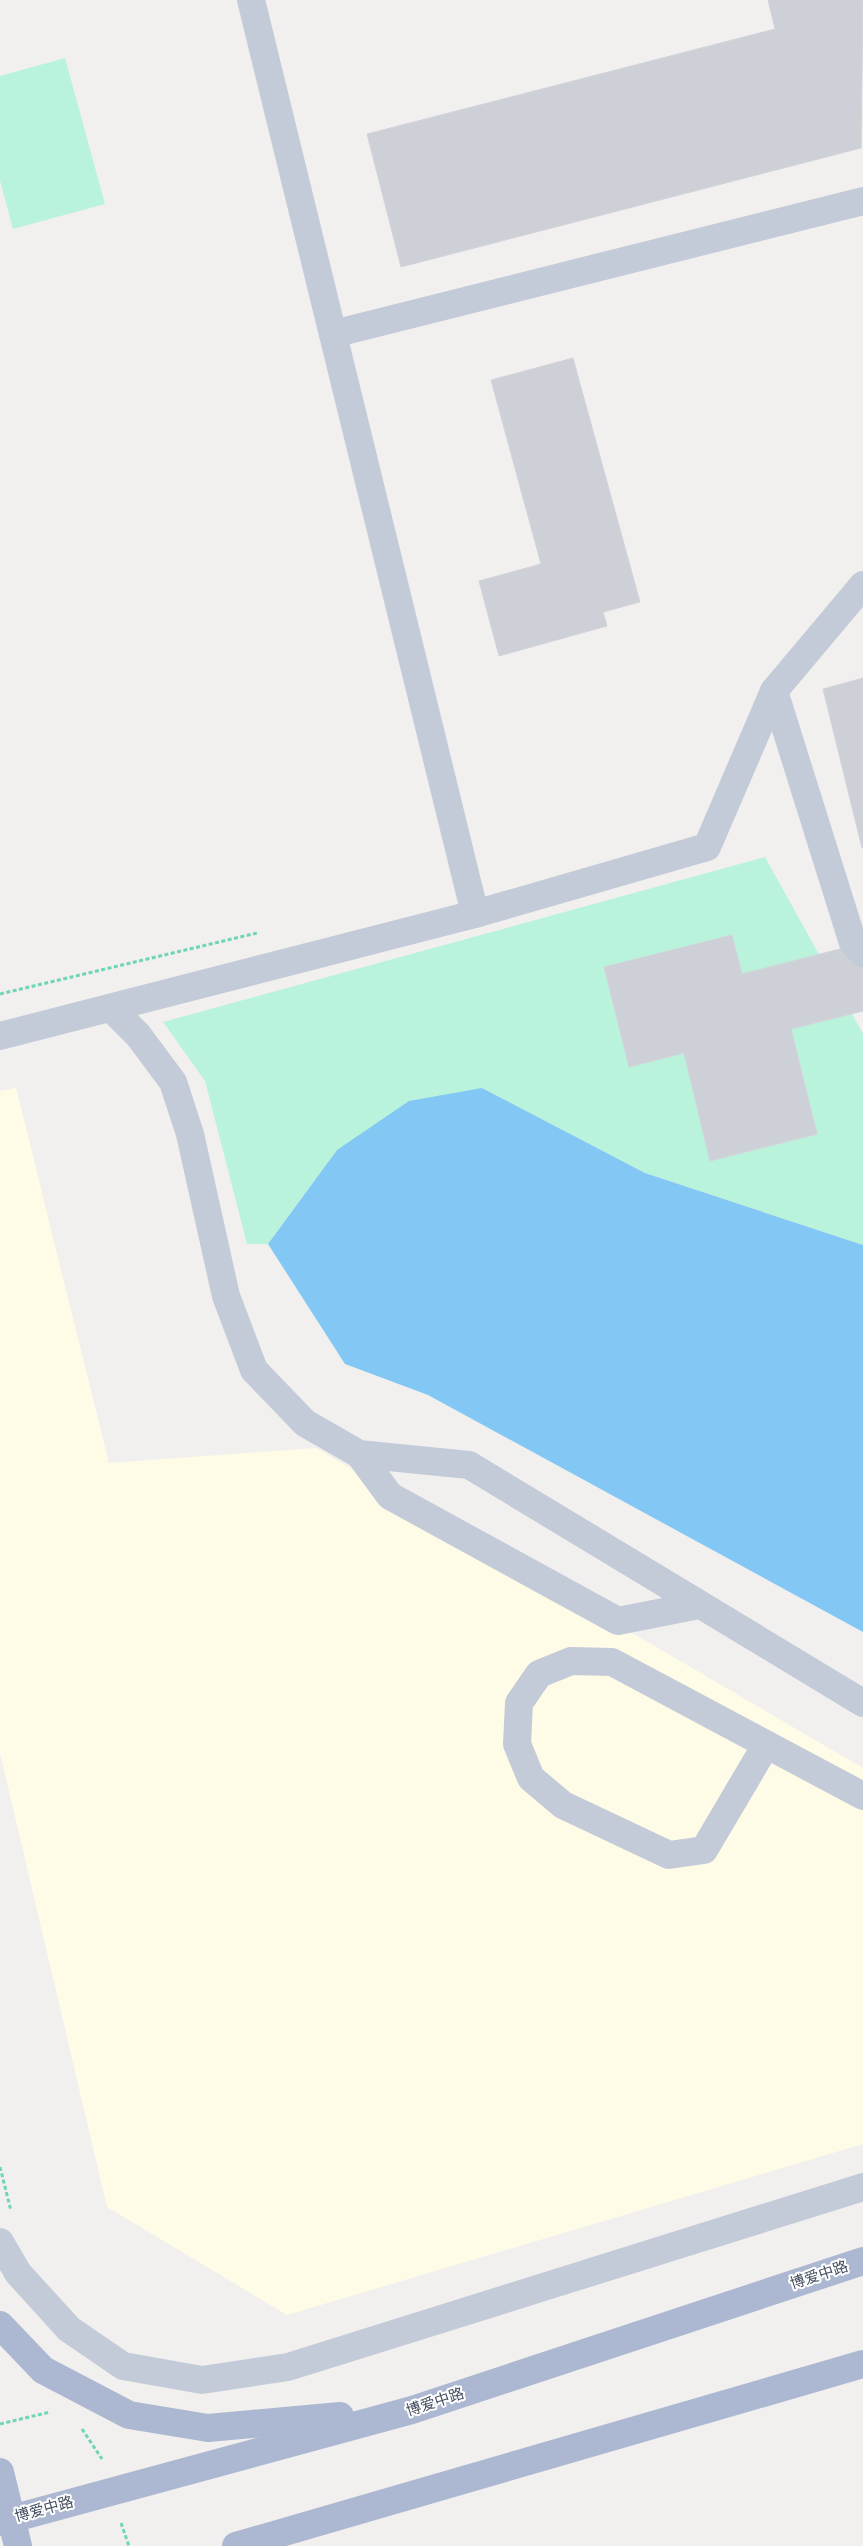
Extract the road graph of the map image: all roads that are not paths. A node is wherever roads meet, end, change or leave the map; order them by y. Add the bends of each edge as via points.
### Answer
1 (251, 0) edge
2 (863, 200) edge
3 (333, 334) junction
4 (863, 585) edge
5 (774, 691) junction
6 (475, 914) junction
7 (863, 953) edge
8 (111, 1008) junction
9 (0, 1036) edge
10 (359, 1454) junction
11 (700, 1605) junction
12 (863, 1703) edge
13 (766, 1745) junction
14 (863, 1796) edge
15 (863, 2187) edge
16 (0, 2242) edge
17 (863, 2261) edge
18 (0, 2325) edge
19 (863, 2364) edge
20 (412, 2410) junction
21 (0, 2472) edge
22 (5, 2520) edge
23 (288, 2537) edge
24 (18, 2546) edge
25 (236, 2546) edge

1 - 3 street
2 - 3 street
3 - 6 street
4 - 5 street
5 - 6 street via 707,848
5 - 7 street via 853,943
6 - 8 street
8 - 9 street
8 - 10 street via 138,1035 173,1082 190,1134 226,1296 254,1370 305,1423
10 - 11 street via 469,1465
10 - 11 street via 390,1496 618,1621
11 - 12 street
13 - 13 street via 704,1850 669,1856 564,1805 531,1778 517,1744 519,1703 539,1674 571,1661 612,1662
13 - 14 street
15 - 16 street via 288,2368 202,2380 123,2366 115,2361 69,2329 18,2273
17 - 20 main road, 博爱中路
18 - 20 main road via 43,2370 129,2415 208,2428
19 - 23 main road
20 - 22 main road, 博爱中路
21 - 22 main road
22 - 24 main road
23 - 25 main road

